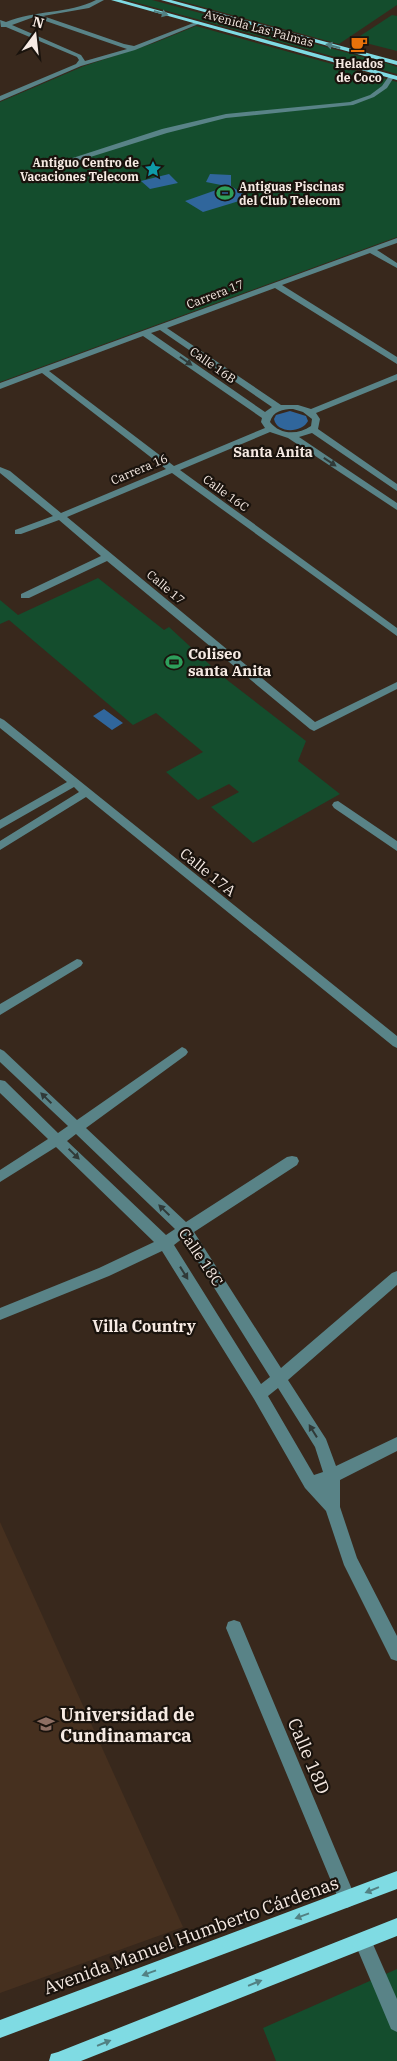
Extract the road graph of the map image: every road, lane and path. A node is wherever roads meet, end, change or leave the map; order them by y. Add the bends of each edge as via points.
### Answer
1 (101, 0) edge
2 (114, 0) edge
3 (164, 0) edge
4 (34, 15) junction
5 (2, 24) edge
6 (198, 24) junction
7 (135, 48) junction
8 (397, 63) edge
9 (79, 65) junction
10 (394, 78) edge
11 (0, 98) edge
12 (49, 167) dead end
13 (397, 240) edge
14 (370, 250) junction
15 (397, 266) edge
16 (275, 284) junction
17 (162, 328) junction
18 (146, 334) junction
19 (397, 361) edge
20 (43, 370) junction
21 (397, 377) edge
22 (0, 386) edge
23 (279, 408) junction
24 (312, 412) junction
25 (266, 417) junction
26 (270, 429) junction
27 (313, 429) junction
28 (290, 435) junction
29 (172, 469) junction
30 (0, 470) edge
31 (397, 488) edge
32 (397, 507) edge
33 (62, 516) junction
34 (18, 532) dead end
35 (109, 556) junction
36 (25, 596) dead end
37 (397, 634) edge
38 (397, 684) edge
39 (0, 722) edge
40 (73, 783) junction
41 (86, 793) junction
42 (338, 805) dead end
43 (0, 825) edge
44 (0, 846) edge
45 (397, 847) edge
46 (77, 963) dead end
47 (0, 1010) edge
48 (397, 1043) edge
49 (182, 1052) dead end
50 (0, 1054) edge
51 (0, 1085) edge
52 (77, 1127) junction
53 (58, 1139) junction
54 (292, 1161) dead end
55 (0, 1177) edge
56 (186, 1230) junction
57 (165, 1243) junction
58 (397, 1277) edge
59 (0, 1314) edge
60 (280, 1378) junction
61 (259, 1394) junction
62 (397, 1444) edge
63 (332, 1476) junction
64 (310, 1483) junction
65 (332, 1507) junction
66 (234, 1628) dead end
67 (397, 1653) edge
68 (397, 1880) edge
69 (347, 1900) junction
70 (397, 1927) edge
71 (363, 1941) junction
72 (397, 2022) edge
73 (0, 2029) edge
74 (58, 2061) edge

1 - 4 street via 87,7
2 -> 6 main road, Avenida Las Palmas
8 -> 3 main road, Avenida Las Palmas
4 - 5 street
4 - 7 street
5 - 9 street via 79,56 82,60
6 - 7 street
6 - 10 main road, Avenida Las Palmas
7 - 9 street
9 - 11 street
10 - 12 street via 372,96 351,104 226,116
13 - 14 street, Carrera 17
14 - 15 street
14 - 16 street, Carrera 17
16 - 17 street, Carrera 17
16 - 19 street
17 - 18 street, Carrera 17
17 - 23 street, Calle 16B
18 - 20 street, Carrera 17
18 -> 25 street, Calle 16B
20 - 22 street, Carrera 17
20 - 29 street, Calle 16C
21 - 24 street
23 - 24 street via 297,407
23 - 25 street
24 - 27 street via 317,422
25 - 26 street
26 - 28 street
26 - 29 street, Carrera 16
27 - 28 street
27 - 31 street
28 -> 32 street
29 - 33 street, Carrera 16
29 - 37 street, Calle 16C
30 - 33 street, Calle 17
33 - 34 street, Carrera 16
33 - 35 street, Calle 17
35 - 36 street
35 - 38 street, Calle 17 via 314,727
39 - 40 street, Calle 17A
40 - 41 street, Calle 17A
40 - 43 street
41 - 44 street
41 - 48 street, Calle 17A
42 - 45 street
46 - 47 street
49 - 52 street
52 -> 50 street, Calle 18C
51 - 53 street, Calle 18C
52 - 53 street
56 -> 52 street, Calle 18C
53 - 55 street
53 -> 57 street, Calle 18C
54 - 56 street
56 - 57 street
56 - 60 street, Calle 18C
57 - 59 street via 104,1272
57 -> 61 street, Calle 18C
58 - 60 street
60 - 61 street
63 -> 60 street, Calle 18C via 321,1444
61 - 64 street, Calle 18C
62 - 63 street
63 - 64 street
63 - 65 street, Calle 18C
64 - 65 street, Calle 18C
65 - 67 street, Calle 18C via 350,1560
66 - 69 street, Calle 18D
68 -> 69 main road, Avenida Manuel Humberto Cárdenas
69 -> 73 main road, Avenida Manuel Humberto Cárdenas
70 - 71 main road
71 - 72 street
74 -> 71 main road

